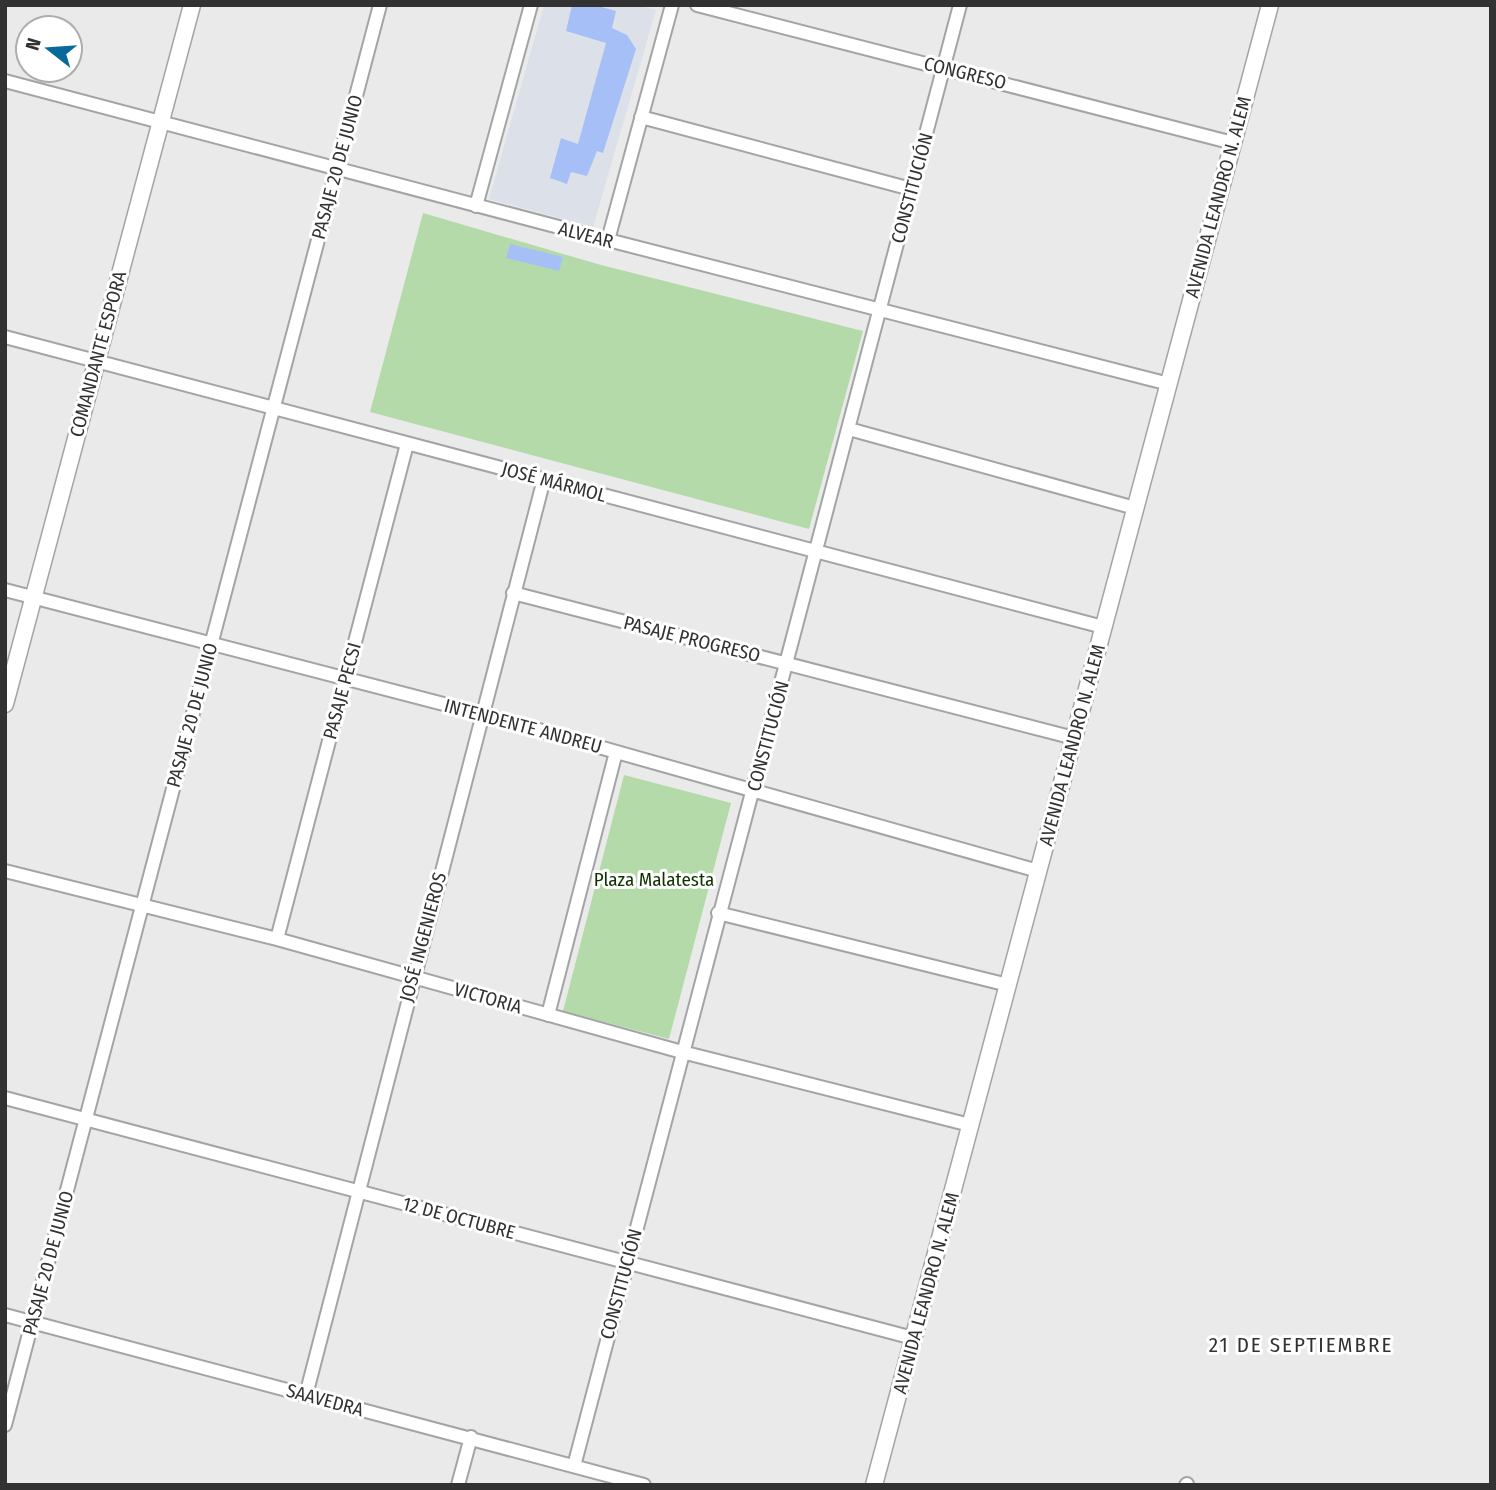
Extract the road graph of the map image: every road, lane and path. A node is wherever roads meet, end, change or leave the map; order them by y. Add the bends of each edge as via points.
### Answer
1 (192, 5) edge
2 (380, 5) edge
3 (531, 5) edge
4 (672, 5) edge
5 (697, 5) edge
6 (960, 5) edge
7 (1270, 5) edge
8 (943, 67) junction
9 (5, 81) edge
10 (641, 117) junction
11 (161, 121) junction
12 (1233, 143) junction
13 (337, 169) junction
14 (912, 189) junction
15 (477, 206) junction
16 (608, 240) junction
17 (880, 310) junction
18 (5, 337) edge
19 (97, 361) junction
20 (1168, 384) junction
21 (273, 407) junction
22 (849, 429) junction
23 (407, 444) junction
24 (544, 479) junction
25 (1135, 508) junction
26 (817, 551) junction
27 (5, 590) edge
28 (513, 593) junction
29 (33, 597) junction
30 (1104, 627) junction
31 (210, 646) junction
32 (787, 664) junction
33 (345, 680) junction
34 (5, 704) edge
35 (482, 714) junction
36 (1074, 738) junction
37 (616, 752) junction
38 (755, 789) junction
39 (5, 871) edge
40 (1038, 871) junction
41 (142, 905) junction
42 (718, 913) junction
43 (277, 939) junction
44 (413, 976) junction
45 (1008, 985) junction
46 (548, 1015) junction
47 (682, 1052) junction
48 (5, 1098) edge
49 (85, 1119) junction
50 (970, 1125) junction
51 (359, 1192) junction
52 (627, 1262) junction
53 (5, 1315) edge
54 (32, 1322) junction
55 (913, 1338) junction
56 (306, 1395) junction
57 (5, 1425) edge
58 (471, 1437) junction
59 (574, 1466) junction
60 (458, 1485) edge
61 (644, 1485) edge
62 (874, 1485) edge

1 - 11 street, COMANDANTE ESPORA
2 - 13 street, PASAJE 20 DE JUNIO
3 - 15 street
4 - 10 street
5 - 8 street, CONGRESO
6 - 8 street, CONSTITUCIÓN
7 - 12 street, AVENIDA LEANDRO N. ALEM
8 - 12 street, CONGRESO
8 - 14 street, CONSTITUCIÓN
9 - 11 street, ALVEAR
10 - 14 street
10 - 16 street
11 - 13 street, ALVEAR
11 - 19 street, COMANDANTE ESPORA
12 - 20 street, AVENIDA LEANDRO N. ALEM
13 - 15 street, ALVEAR
13 - 21 street, PASAJE 20 DE JUNIO
14 - 17 street, CONSTITUCIÓN
15 - 16 street, ALVEAR
16 - 17 street, ALVEAR
17 - 20 street, ALVEAR
17 - 22 street, CONSTITUCIÓN
18 - 19 street, JOSÉ MÁRMOL
19 - 21 street, JOSÉ MÁRMOL
19 - 29 street, COMANDANTE ESPORA
20 - 25 street, AVENIDA LEANDRO N. ALEM
21 - 23 street, JOSÉ MÁRMOL
21 - 31 street, PASAJE 20 DE JUNIO
22 - 25 street
22 - 26 street, CONSTITUCIÓN
23 - 24 street, JOSÉ MÁRMOL
23 - 33 street, PASAJE PECSI
24 - 26 street, JOSÉ MÁRMOL
24 - 28 street, JOSÉ INGENIEROS
25 - 30 street, AVENIDA LEANDRO N. ALEM
26 - 30 street, JOSÉ MÁRMOL
26 - 32 street, CONSTITUCIÓN
27 - 29 street, INTENDENTE ANDREU
28 - 32 street, PASAJE PROGRESO
28 - 35 street, JOSÉ INGENIEROS
29 - 31 street, INTENDENTE ANDREU
29 - 34 street, COMANDANTE ESPORA
30 - 36 street, AVENIDA LEANDRO N. ALEM
31 - 33 street, INTENDENTE ANDREU
31 - 41 street, PASAJE 20 DE JUNIO
32 - 36 street, PASAJE PROGRESO
32 - 38 street, CONSTITUCIÓN
33 - 35 street, INTENDENTE ANDREU
33 - 43 street, PASAJE PECSI
35 - 37 street, INTENDENTE ANDREU
35 - 44 street, JOSÉ INGENIEROS
36 - 40 street, AVENIDA LEANDRO N. ALEM
37 - 38 street, INTENDENTE ANDREU
37 - 46 street
38 - 40 street, INTENDENTE ANDREU
38 - 42 street, CONSTITUCIÓN
39 - 41 street, VICTORIA
40 - 45 street, AVENIDA LEANDRO N. ALEM
41 - 43 street, VICTORIA
41 - 49 street, PASAJE 20 DE JUNIO
42 - 45 street
42 - 47 street, CONSTITUCIÓN
43 - 44 street, VICTORIA
44 - 46 street, VICTORIA
44 - 51 street, JOSÉ INGENIEROS
45 - 50 street, AVENIDA LEANDRO N. ALEM
46 - 47 street, VICTORIA
47 - 50 street, VICTORIA
47 - 52 street, CONSTITUCIÓN
48 - 49 street, 12 DE OCTUBRE
49 - 51 street, 12 DE OCTUBRE
49 - 54 street, PASAJE 20 DE JUNIO
50 - 55 street, AVENIDA LEANDRO N. ALEM
51 - 52 street, 12 DE OCTUBRE
51 - 56 street, JOSÉ INGENIEROS
52 - 55 street, 12 DE OCTUBRE
52 - 59 street, CONSTITUCIÓN
53 - 54 street, SAAVEDRA
54 - 56 street, SAAVEDRA
54 - 57 street, PASAJE 20 DE JUNIO
55 - 62 street, AVENIDA LEANDRO N. ALEM
56 - 58 street, SAAVEDRA
58 - 59 street, SAAVEDRA
58 - 60 street
59 - 61 street, SAAVEDRA

